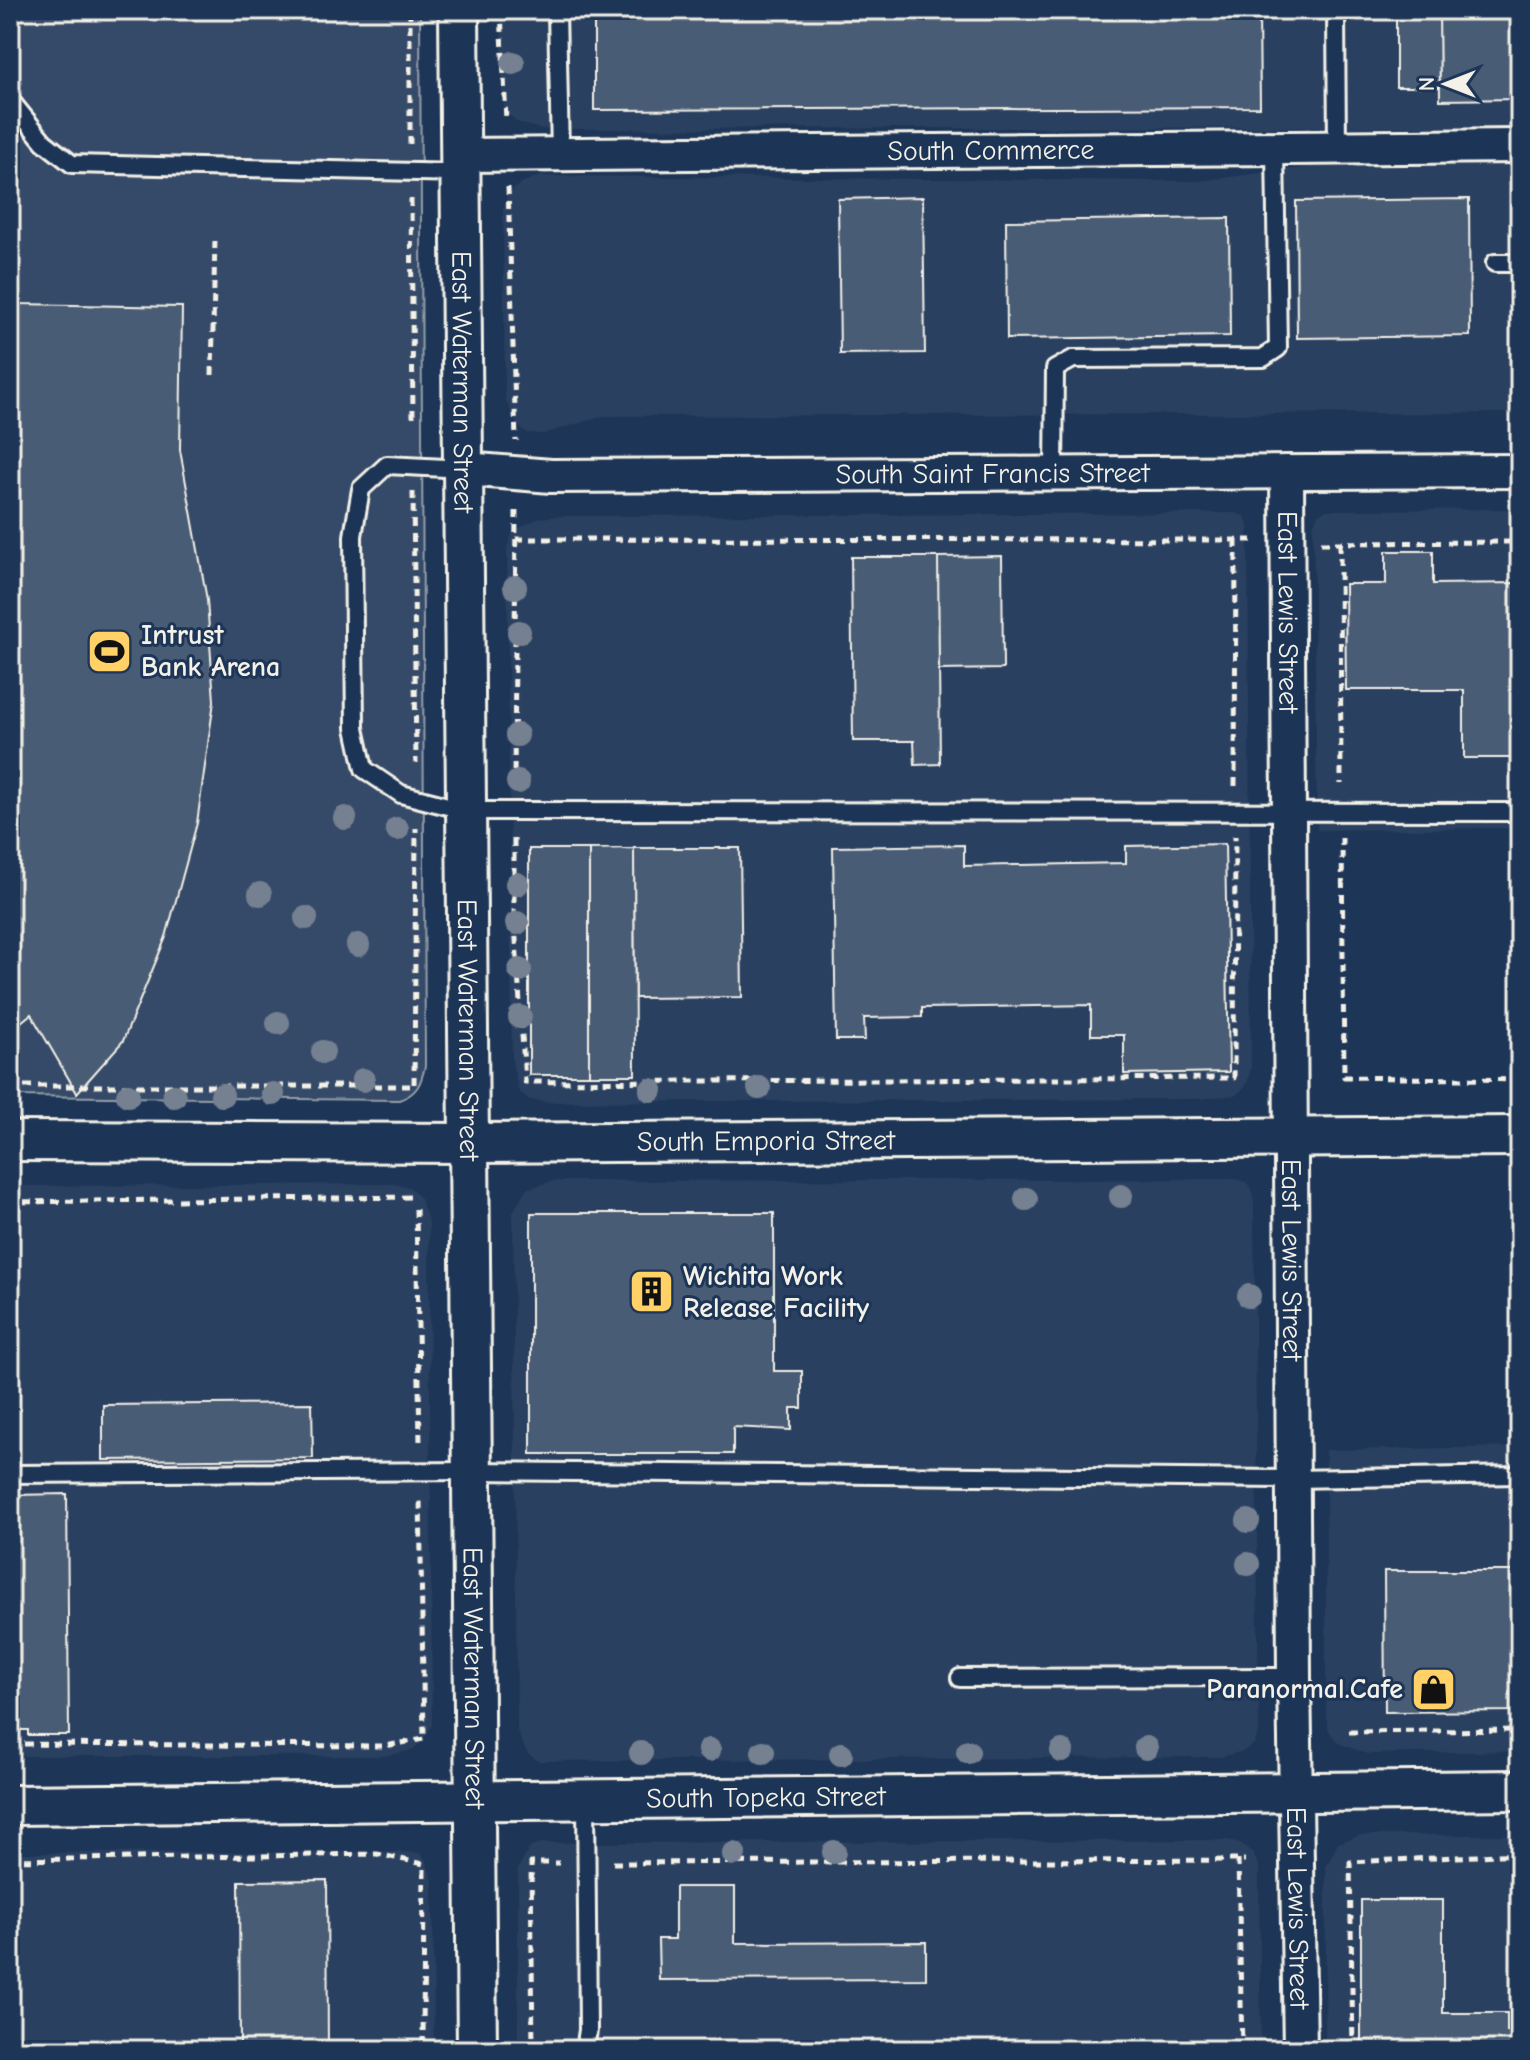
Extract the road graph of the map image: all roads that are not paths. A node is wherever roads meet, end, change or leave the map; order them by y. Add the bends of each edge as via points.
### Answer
1 (459, 10) edge
2 (557, 10) edge
3 (1336, 10) edge
4 (10, 100) edge
5 (1520, 146) edge
6 (1275, 148) junction
7 (1337, 148) junction
8 (560, 154) junction
9 (461, 164) junction
10 (1495, 263) dead end
11 (1520, 263) edge
12 (465, 469) junction
13 (1520, 471) edge
14 (1287, 472) junction
15 (1054, 473) junction
16 (467, 811) junction
17 (1520, 812) edge
18 (1288, 814) junction
19 (1520, 1136) edge
20 (1290, 1138) junction
21 (10, 1141) edge
22 (470, 1143) junction
23 (473, 1471) junction
24 (10, 1474) edge
25 (1520, 1475) edge
26 (1292, 1479) junction
27 (1294, 1677) junction
28 (960, 1678) dead end
29 (1520, 1790) edge
30 (1295, 1794) junction
31 (586, 1801) junction
32 (475, 1802) junction
33 (10, 1805) edge
34 (477, 2050) edge
35 (585, 2050) edge
36 (1300, 2050) edge

1 - 9 street, East Waterman Street
2 - 8 lane
3 - 7 lane
4 - 9 lane via 44,142 72,164 411,172
5 - 7 street, South Commerce
6 - 7 street, South Commerce
6 - 8 street, South Commerce
6 - 15 lane via 1278,348 1263,358 1073,359 1055,369
8 - 9 street, South Commerce via 507,155
9 - 12 street, East Waterman Street
10 - 11 lane
12 - 15 street, South Saint Francis Street
12 - 16 street, East Waterman Street
12 - 16 lane via 387,465 361,489 353,551 355,728 364,769 401,794
13 - 14 street, South Saint Francis Street
14 - 15 street, South Saint Francis Street
14 - 18 street, East Lewis Street
16 - 18 lane
16 - 22 street, East Waterman Street
17 - 18 lane
18 - 20 street, East Lewis Street
19 - 20 street, South Emporia Street
20 - 22 street, South Emporia Street
20 - 26 street, East Lewis Street
21 - 22 street, South Emporia Street
22 - 23 street, East Waterman Street
23 - 24 lane
23 - 26 lane
23 - 32 street, East Waterman Street
25 - 26 lane
26 - 27 street, East Lewis Street
27 - 28 lane
27 - 30 street, East Lewis Street
29 - 30 street, South Topeka Street
30 - 31 street, South Topeka Street
30 - 36 street, East Lewis Street
31 - 32 street, South Topeka Street
31 - 35 lane
32 - 33 street, South Topeka Street
32 - 34 street, East Waterman Street

